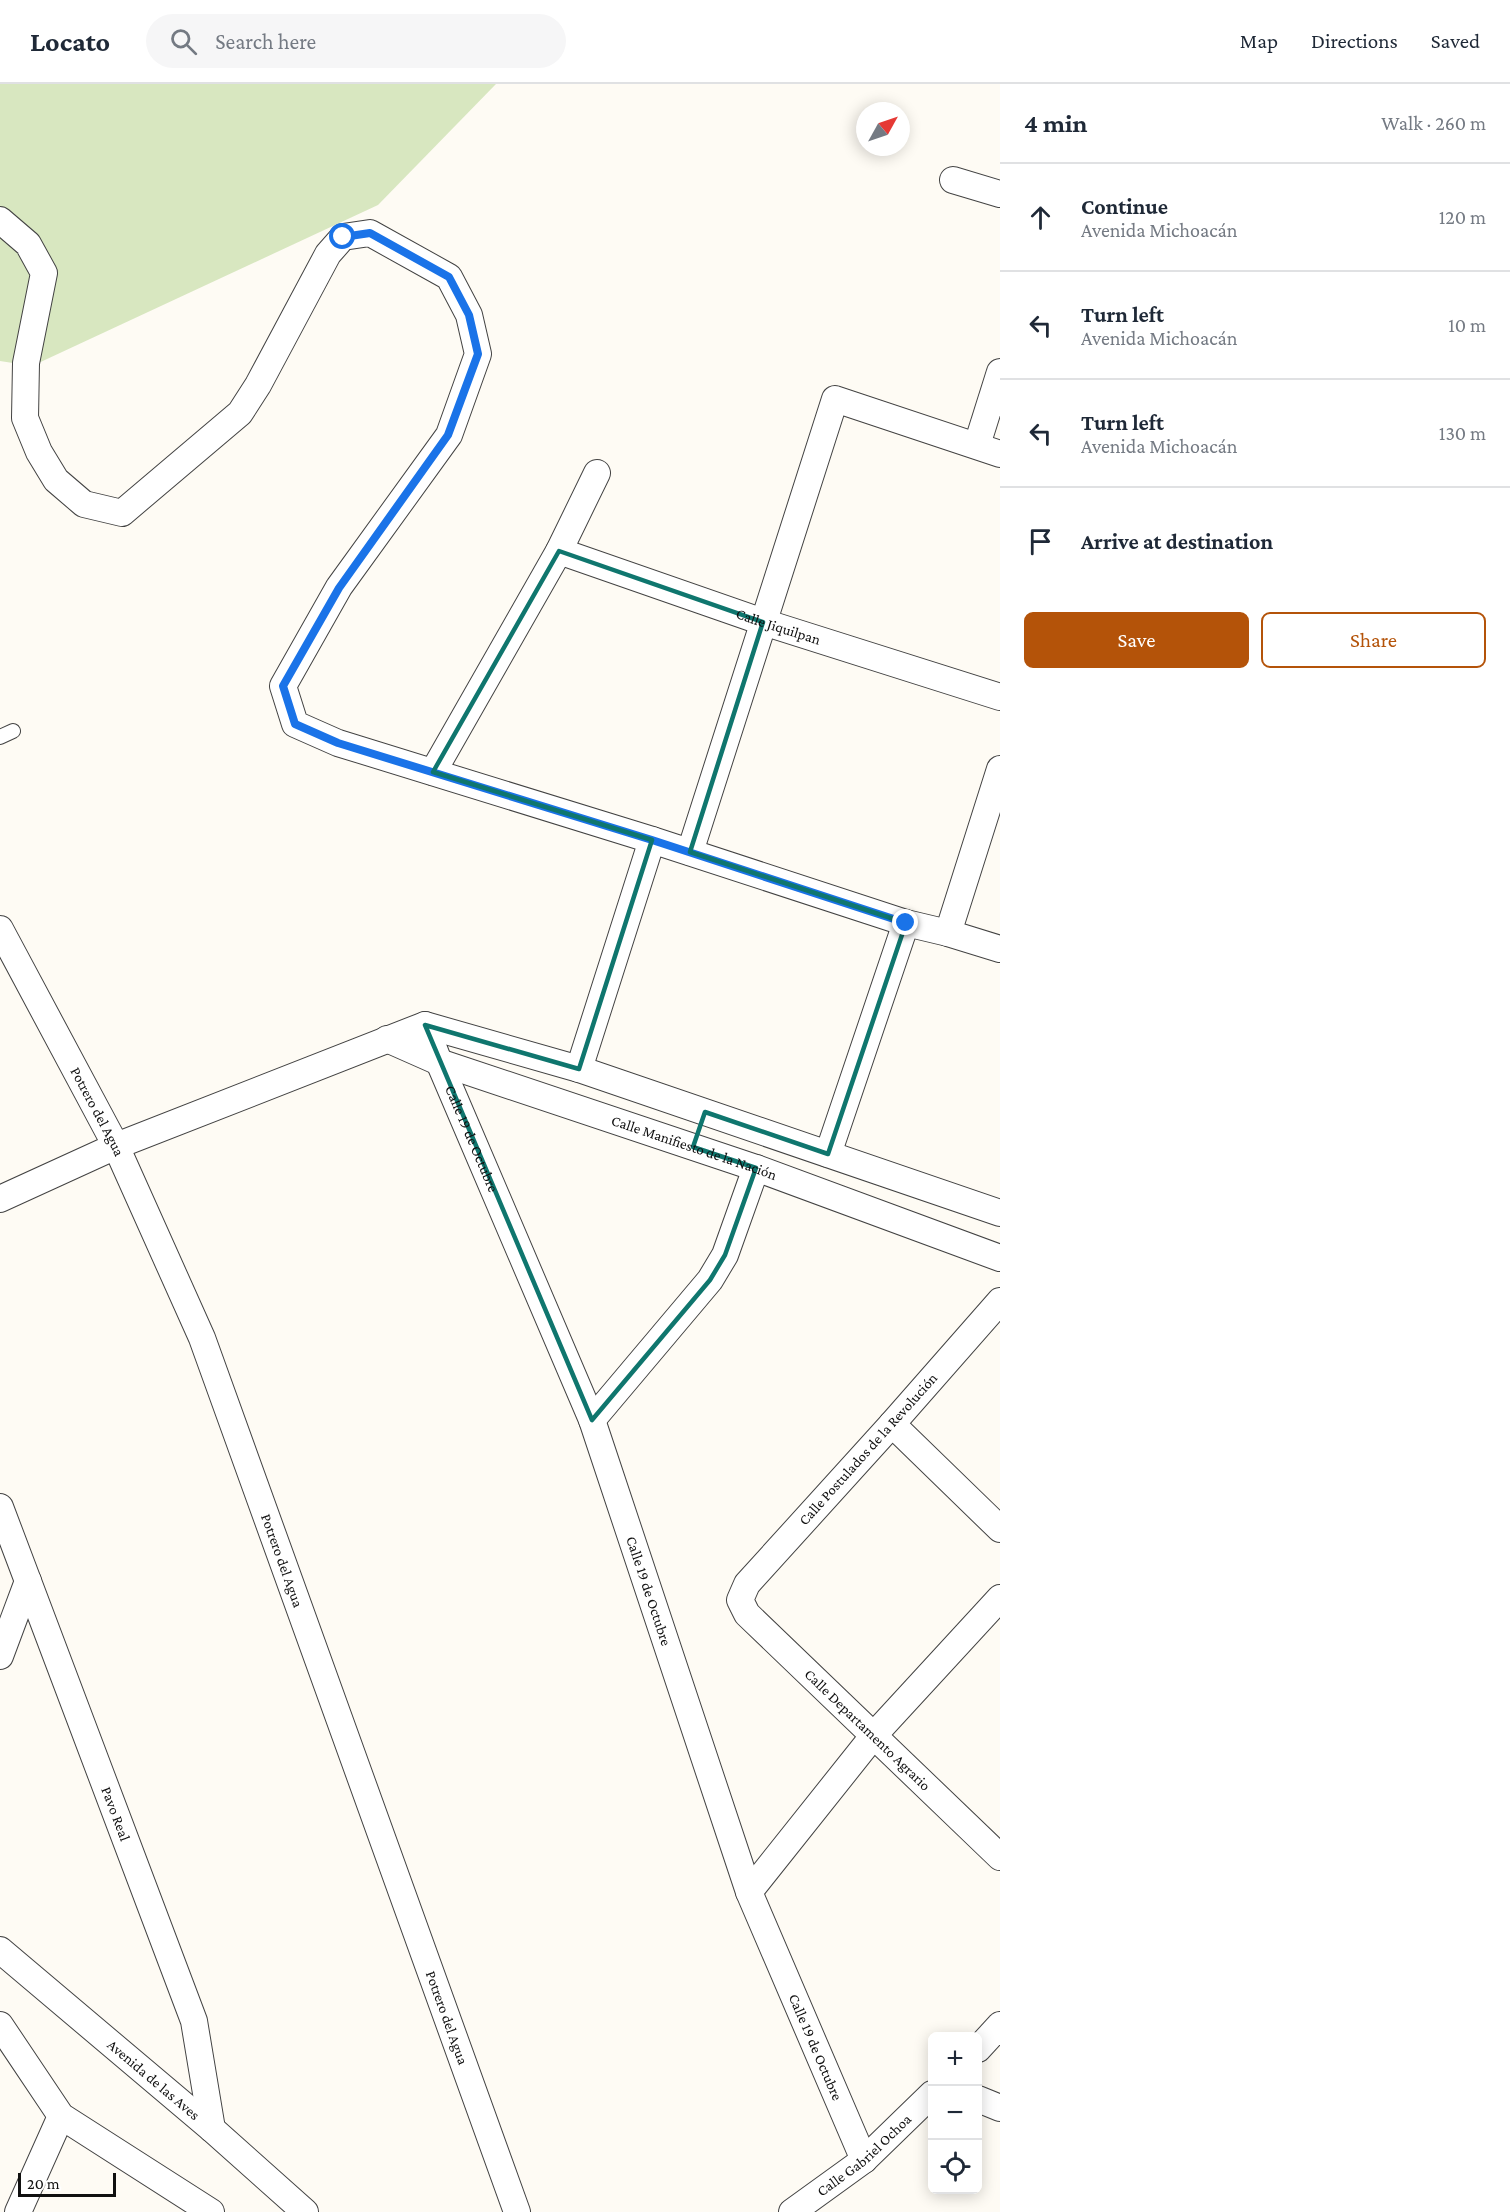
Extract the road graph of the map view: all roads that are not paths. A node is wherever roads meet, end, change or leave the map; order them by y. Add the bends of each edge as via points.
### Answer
1 (953, 180) dead end
2 (1000, 194) edge
3 (0, 220) edge
4 (1000, 372) edge
5 (988, 450) edge
6 (597, 472) dead end
7 (559, 551) junction
8 (763, 622) junction
9 (1000, 697) edge
10 (13, 731) dead end
11 (0, 737) edge
12 (1000, 769) edge
13 (433, 772) junction
14 (652, 840) junction
15 (690, 852) junction
16 (906, 923) junction
17 (0, 928) edge
18 (948, 933) junction
19 (1000, 949) edge
20 (425, 1025) junction
21 (387, 1039) junction
22 (439, 1062) junction
23 (579, 1069) junction
24 (705, 1112) junction
25 (116, 1146) junction
26 (693, 1147) junction
27 (828, 1154) junction
28 (756, 1168) junction
29 (0, 1199) edge
30 (1000, 1213) edge
31 (1000, 1258) edge
32 (1000, 1301) edge
33 (592, 1420) junction
34 (892, 1424) junction
35 (0, 1507) edge
36 (1000, 1529) edge
37 (28, 1581) junction
38 (1000, 1598) edge
39 (740, 1600) joint
40 (0, 1656) edge
41 (874, 1735) junction
42 (1000, 1857) edge
43 (749, 1892) junction
44 (0, 1950) edge
45 (0, 2025) edge
46 (1000, 2025) edge
47 (982, 2045) edge
48 (928, 2099) edge
49 (982, 2101) edge
50 (1000, 2108) edge
51 (62, 2116) junction
52 (212, 2128) junction
53 (864, 2160) junction
54 (18, 2212) edge
55 (211, 2212) edge
56 (305, 2212) edge
57 (518, 2212) edge
58 (792, 2212) edge

1 - 2 street
3 - 13 street via 28,244 44,273 26,363 26,418 39,452 56,480 84,504 122,513 240,413 328,254 343,237 370,233 449,277 469,315 478,354 448,435 339,588 283,686 295,724 338,743
4 - 5 street
5 - 8 street via 835,399
6 - 7 street
7 - 8 street, Calle Jiquilpan
7 - 13 street
8 - 9 street, Calle Jiquilpan
8 - 15 street
10 - 11 lane
12 - 18 street
13 - 14 street
14 - 15 street
14 - 23 street
15 - 16 street
16 - 18 street
16 - 27 street
17 - 25 street, Potrero del Agua
18 - 19 street
20 - 21 street
20 - 22 street, Calle 19 de Octubre
20 - 23 street
21 - 22 street, Calle Manifiesto de la Nación
21 - 25 street
22 - 26 street, Calle Manifiesto de la Nación
22 - 33 street, Calle 19 de Octubre
23 - 24 street
24 - 26 street
24 - 27 street
25 - 29 street
25 - 57 street, Potrero del Agua via 202,1338
26 - 28 street, Calle Manifiesto de la Nación
27 - 30 street
28 - 31 street, Calle Manifiesto de la Nación
28 - 33 street via 725,1254 710,1280
32 - 34 street, Calle Postulados de la Revolución
33 - 43 street, Calle 19 de Octubre
34 - 36 street
34 - 39 street, Calle Postulados de la Revolución via 747,1584
35 - 37 street, Pavo Real
37 - 40 street
37 - 52 street, Pavo Real via 194,2021
38 - 41 street
39 - 41 street, Calle Departamento Agrario via 747,1614
41 - 42 street, Calle Departamento Agrario
41 - 43 street
43 - 53 street, Calle 19 de Octubre
44 - 52 street, Avenida de las Aves
45 - 51 street
46 - 47 street
48 - 53 street, Calle Gabriel Ochoa
49 - 50 street
51 - 54 street
51 - 55 street
52 - 56 street, Avenida de las Aves
53 - 58 street, Calle Gabriel Ochoa

